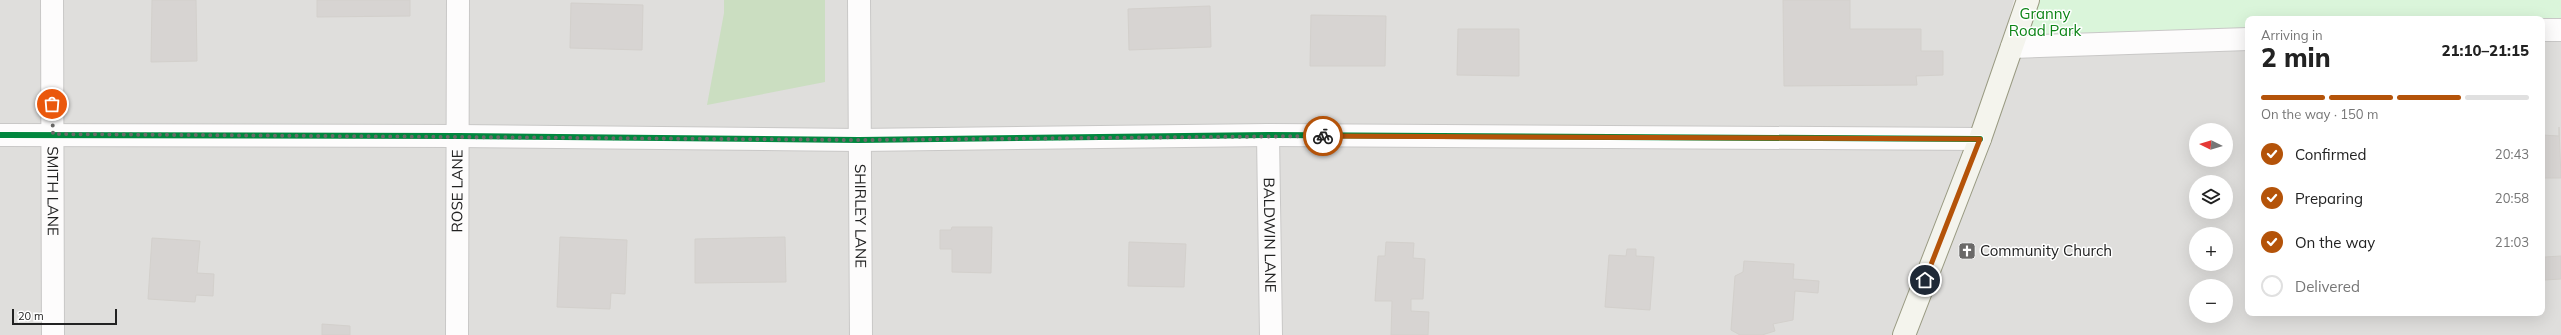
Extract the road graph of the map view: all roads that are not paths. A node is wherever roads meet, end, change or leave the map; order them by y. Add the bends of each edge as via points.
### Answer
1 (52, 0) edge
2 (458, 0) edge
3 (858, 0) edge
4 (2028, 0) edge
5 (2545, 30) edge
6 (2561, 30) edge
7 (2245, 40) edge
8 (2012, 47) junction
9 (53, 134) junction
10 (0, 135) edge
11 (458, 136) junction
12 (1268, 136) junction
13 (1980, 139) junction
14 (859, 140) junction
15 (53, 335) edge
16 (457, 335) edge
17 (861, 335) edge
18 (1271, 335) edge
19 (1904, 335) edge

1 - 9 street, SMITH LANE
2 - 11 street, ROSE LANE
3 - 14 street, SHIRLEY LANE
4 - 8 street
5 - 6 street
7 - 8 street
8 - 13 street
9 - 10 street
9 - 11 street
9 - 15 street, SMITH LANE
11 - 14 street
11 - 16 street, ROSE LANE
12 - 13 street
12 - 14 street
12 - 18 street, BALDWIN LANE
13 - 19 street
14 - 17 street, SHIRLEY LANE

